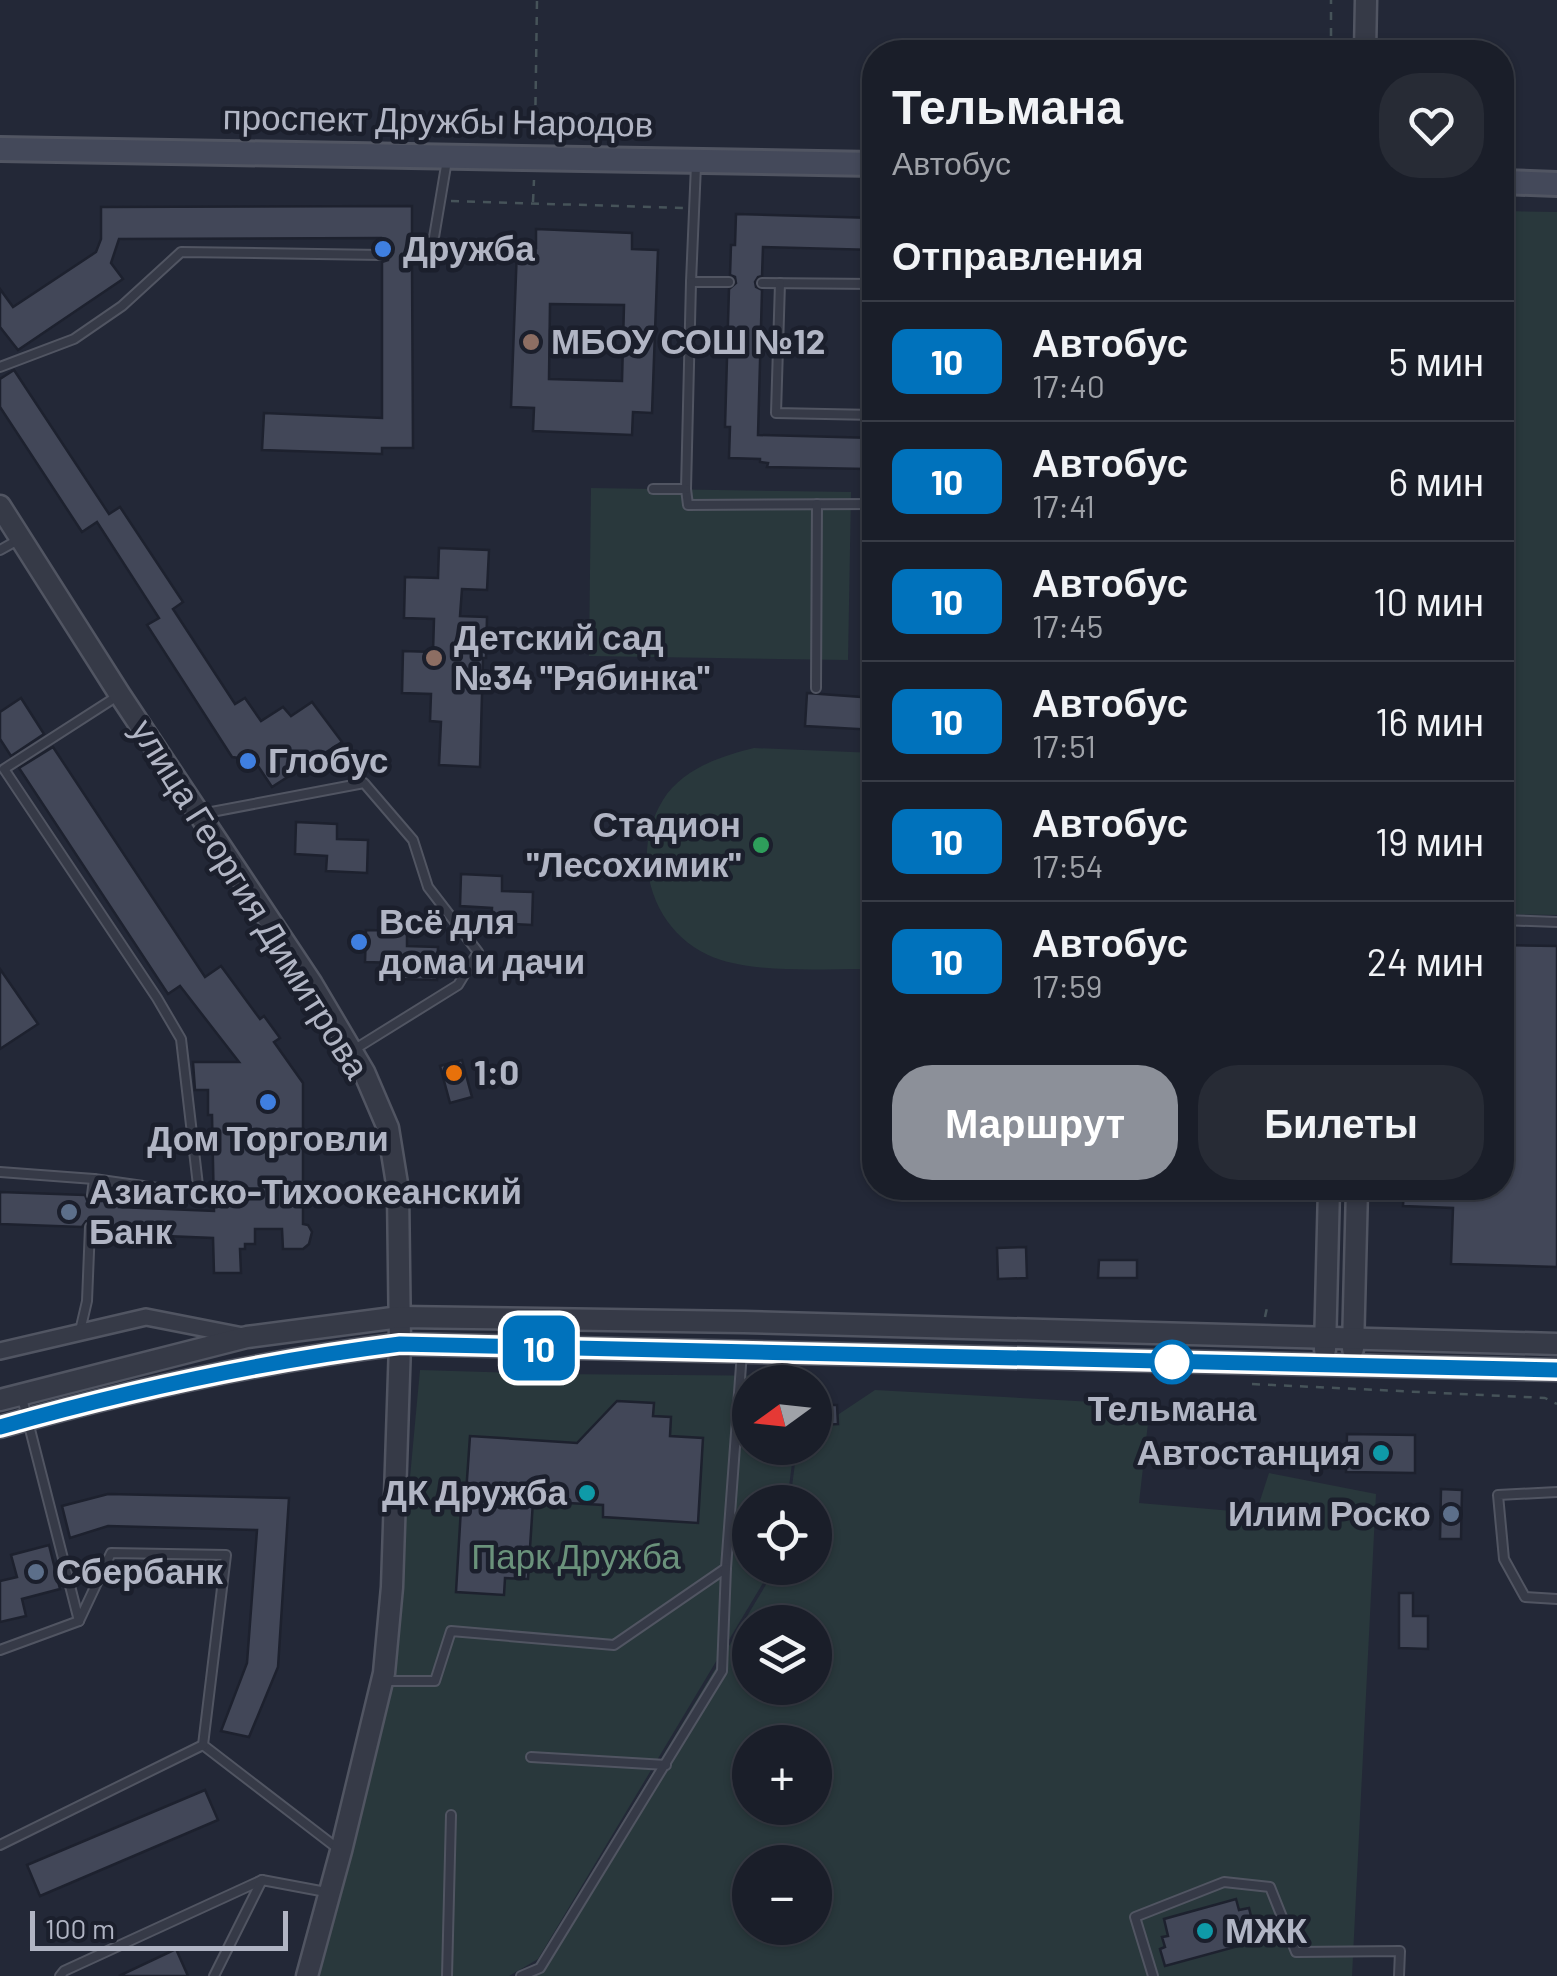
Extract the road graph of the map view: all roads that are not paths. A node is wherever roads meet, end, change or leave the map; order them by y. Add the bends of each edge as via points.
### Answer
1 (1366, 0) edge
2 (1365, 40) edge
3 (0, 150) edge
4 (448, 156) junction
5 (696, 161) junction
6 (862, 164) edge
7 (1514, 182) edge
8 (1557, 184) edge
9 (412, 255) dead end
10 (382, 256) dead end
11 (691, 282) junction
12 (730, 282) dead end
13 (762, 283) dead end
14 (780, 283) junction
15 (862, 284) edge
16 (0, 367) edge
17 (862, 415) edge
18 (653, 489) dead end
19 (686, 490) junction
20 (817, 504) junction
21 (862, 504) edge
22 (0, 506) edge
23 (20, 538) junction
24 (0, 550) edge
25 (816, 688) dead end
26 (120, 695) junction
27 (2, 770) edge
28 (199, 814) junction
29 (1514, 920) edge
30 (1557, 922) edge
31 (352, 1052) junction
32 (0, 1172) edge
33 (94, 1179) junction
34 (92, 1195) dead end
35 (1329, 1200) edge
36 (1357, 1200) edge
37 (90, 1227) dead end
38 (400, 1317) junction
39 (80, 1331) junction
40 (247, 1337) junction
41 (1326, 1338) junction
42 (1354, 1338) junction
43 (400, 1344) junction
44 (1557, 1344) edge
45 (0, 1351) edge
46 (742, 1352) junction
47 (1325, 1366) junction
48 (1353, 1366) junction
49 (1557, 1370) edge
50 (22, 1394) junction
51 (0, 1400) edge
52 (28, 1419) junction
53 (0, 1427) edge
54 (1557, 1492) edge
55 (726, 1568) junction
56 (1557, 1598) edge
57 (79, 1622) junction
58 (0, 1650) edge
59 (382, 1681) junction
60 (203, 1745) junction
61 (531, 1757) dead end
62 (666, 1765) junction
63 (451, 1815) dead end
64 (0, 1845) edge
65 (341, 1851) junction
66 (262, 1880) junction
67 (330, 1893) junction
68 (60, 1976) edge
69 (214, 1976) edge
70 (307, 1976) edge
71 (447, 1976) edge
72 (521, 1976) edge
73 (1152, 1976) edge
74 (1399, 1976) edge

1 - 2 street
3 - 4 main road, проспект Дружбы Народов
4 - 5 main road, проспект Дружбы Народов
4 - 9 lane via 432,255
5 - 6 main road, проспект Дружбы Народов
5 - 11 lane
7 - 8 main road
10 - 16 lane via 180,252 74,339
11 - 12 lane
11 - 19 lane
13 - 14 lane
14 - 15 lane
14 - 17 lane via 776,413
18 - 19 lane
19 - 20 lane via 688,505
20 - 21 lane
20 - 25 lane
22 - 23 street, улица Георгия Димитрова
23 - 24 lane
23 - 26 street, улица Георгия Димитрова
26 - 27 lane
26 - 28 street, улица Георгия Димитрова
27 - 33 lane via 181,1038 199,1194
28 - 31 street, улица Георгия Димитрова
28 - 31 lane via 364,784 413,840 428,887 478,952 458,985
29 - 30 lane
31 - 38 street, улица Георгия Димитрова via 388,1128 398,1190
32 - 33 lane
33 - 34 lane
35 - 41 street
36 - 42 street
37 - 39 lane
38 - 40 street
38 - 41 street
38 - 43 street, улица Георгия Димитрова
39 - 40 street via 146,1317
39 - 45 street
40 - 50 street
41 - 42 street
41 - 47 street
42 - 44 street
42 - 48 street
43 - 46 street
43 - 52 street via 231,1370
43 - 59 street, улица Георгия Димитрова
46 - 47 street
46 - 55 lane
47 - 48 street
48 - 49 street
50 - 51 street
50 - 52 lane
52 - 53 street
52 - 57 lane
54 - 56 lane via 1498,1495 1504,1558 1525,1597
55 - 59 lane via 614,1645 452,1630 435,1681
55 - 62 lane via 722,1670
57 - 58 lane
57 - 60 lane via 111,1554 226,1555
59 - 65 street, улица Георгия Димитрова
60 - 64 lane
60 - 65 lane
61 - 62 lane
62 - 72 lane via 540,1968
63 - 71 lane
65 - 67 street, улица Георгия Димитрова
66 - 67 lane
66 - 68 lane
66 - 69 lane
67 - 70 street, улица Георгия Димитрова
73 - 74 lane via 1135,1917 1224,1882 1270,1887 1296,1952 1400,1950

